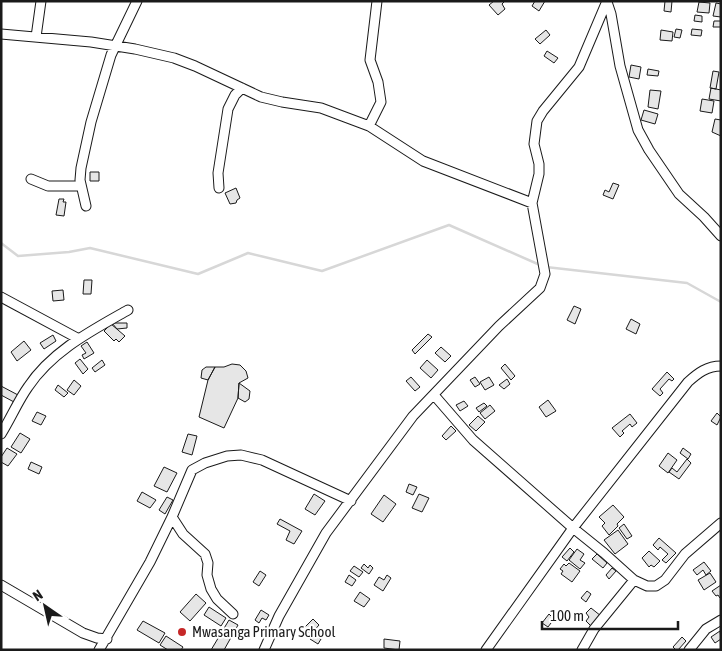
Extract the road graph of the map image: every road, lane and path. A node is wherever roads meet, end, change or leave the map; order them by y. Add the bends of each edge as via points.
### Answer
1 (41, 1) edge
2 (137, 1) edge
3 (377, 1) edge
4 (606, 2) edge
5 (1, 34) edge
6 (36, 37) junction
7 (116, 46) junction
8 (242, 88) junction
9 (369, 126) junction
10 (31, 179) dead end
11 (81, 186) junction
12 (219, 188) dead end
13 (532, 204) junction
14 (86, 206) dead end
15 (721, 236) edge
16 (1, 297) edge
17 (128, 310) dead end
18 (79, 339) junction
19 (721, 366) edge
20 (434, 395) junction
21 (1, 434) edge
22 (351, 501) junction
23 (172, 517) junction
24 (721, 523) edge
25 (573, 528) junction
26 (634, 580) junction
27 (1, 585) edge
28 (234, 614) dead end
29 (721, 620) edge
30 (107, 639) junction
31 (100, 650) edge
32 (264, 650) edge
33 (486, 650) edge
34 (582, 650) edge
35 (689, 650) edge

1 - 6 street
2 - 7 street
3 - 9 street via 370,60 381,102
4 - 13 street via 579,68 537,121 534,144 539,164
4 - 15 street via 638,130 679,194
5 - 6 street
6 - 7 street
7 - 8 street via 174,58
7 - 11 street via 91,122 81,168
8 - 9 street via 261,97 321,108
8 - 12 street via 228,109 218,173
9 - 13 street via 422,161
10 - 11 street via 48,186
11 - 14 street
13 - 20 street via 545,274 540,288
16 - 18 street
17 - 18 street
18 - 21 street via 60,352 27,387
19 - 25 street via 699,372 688,382
20 - 22 street via 402,430
20 - 25 street via 472,440
22 - 23 street via 262,460 241,455 227,456 192,470
22 - 32 street via 326,533 283,608
23 - 28 street via 183,534 205,554 211,589
23 - 30 street
24 - 26 street via 685,554 665,580 656,586
25 - 26 street
25 - 33 street
26 - 34 street via 594,629
27 - 30 street via 83,633
29 - 35 street via 706,630
30 - 31 street

